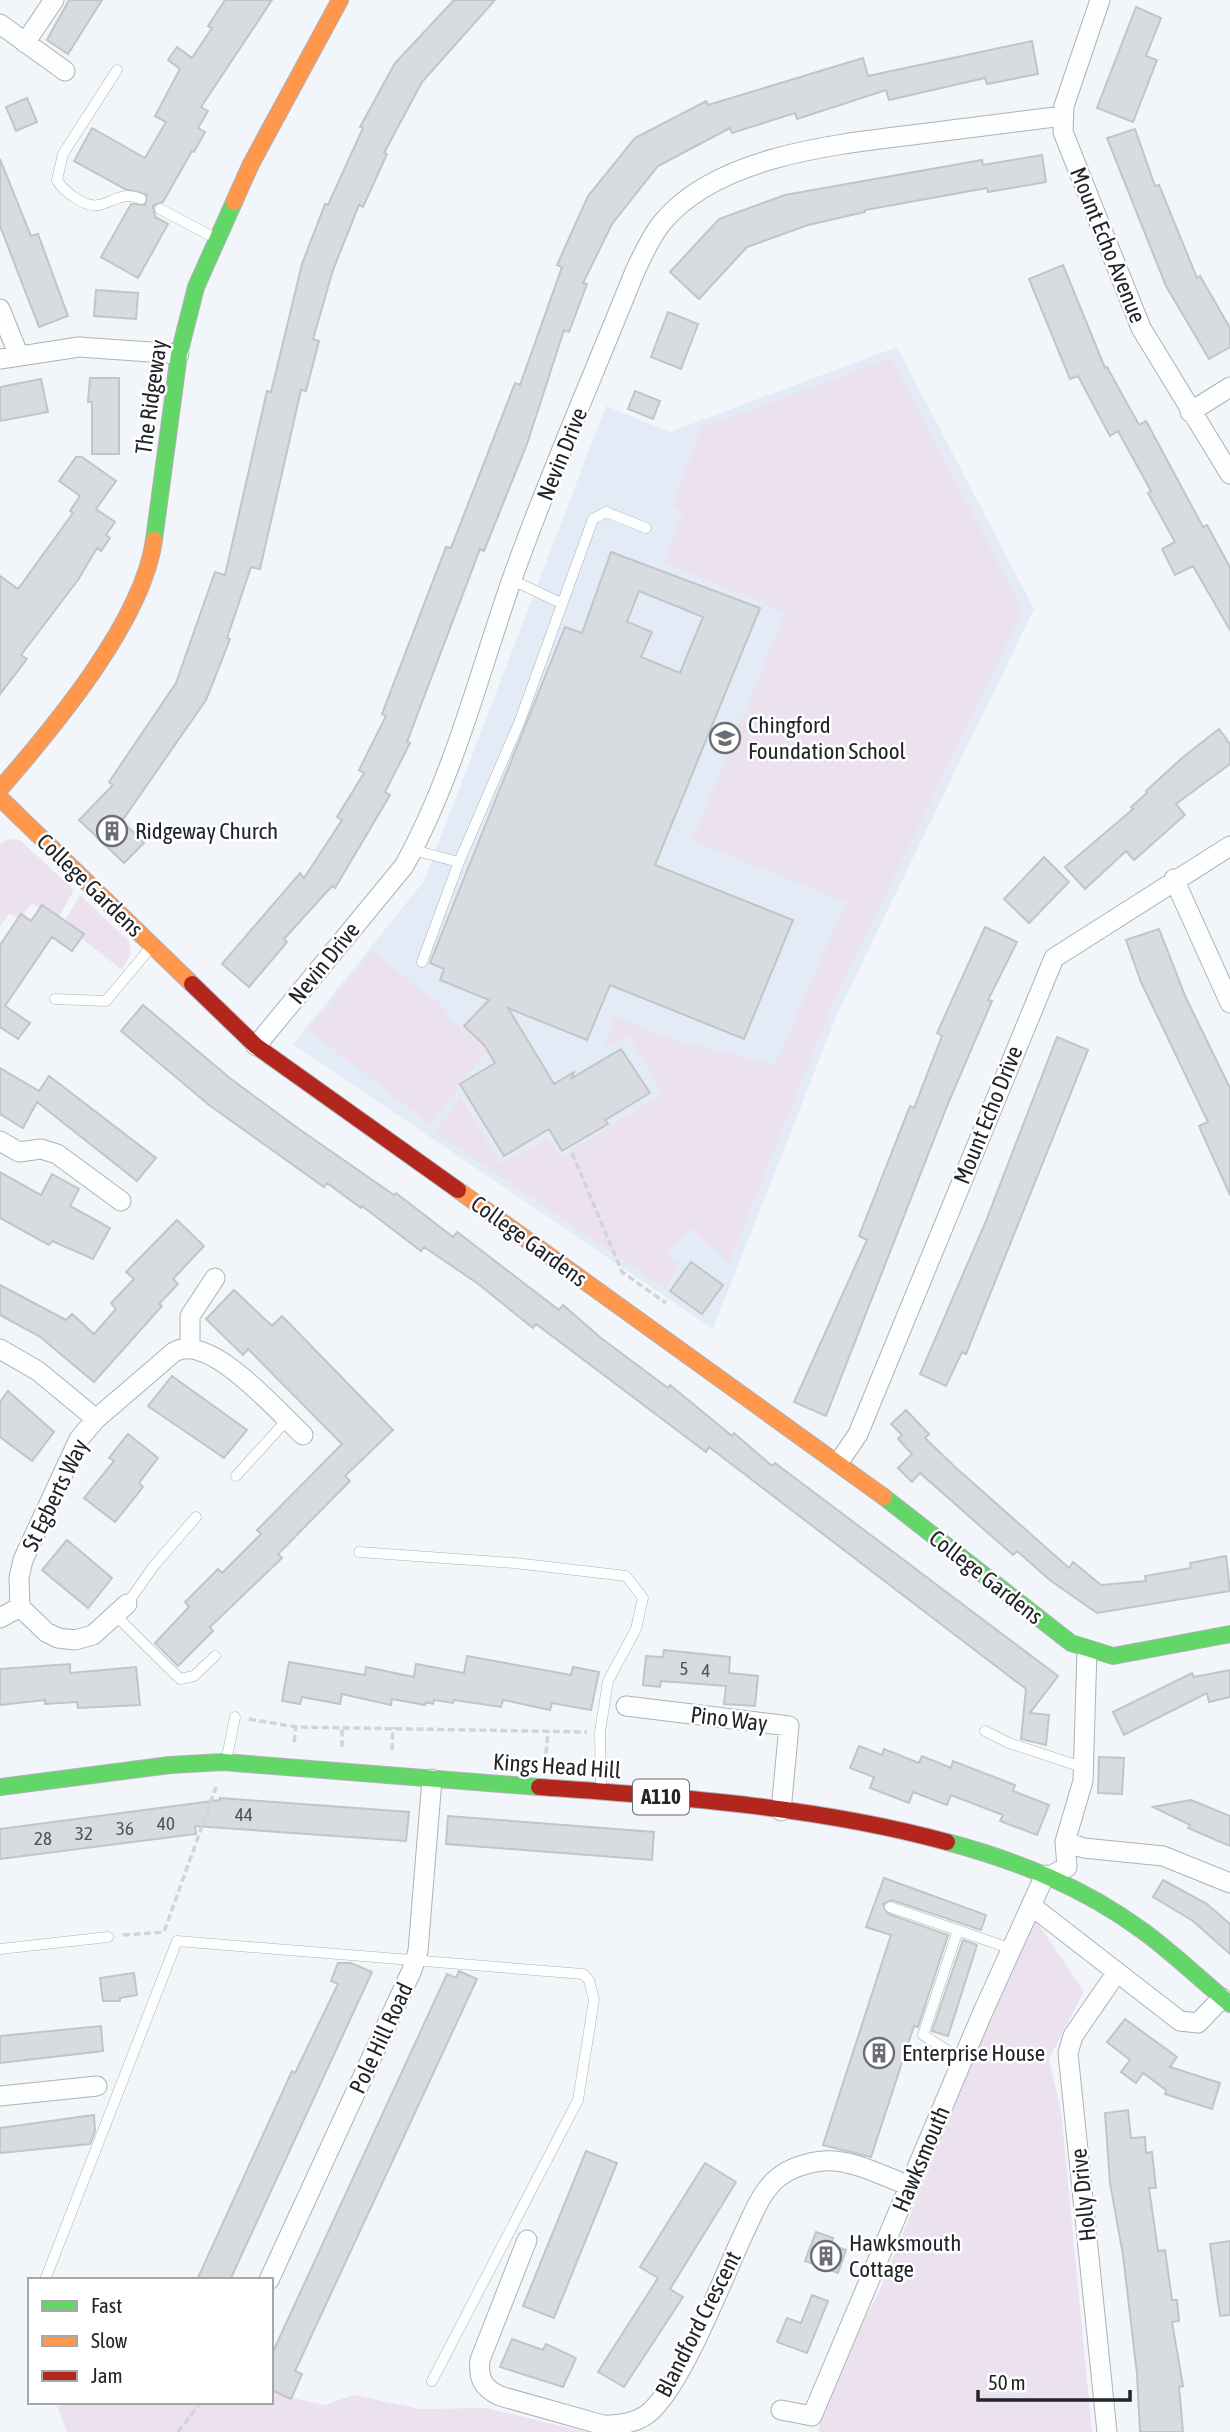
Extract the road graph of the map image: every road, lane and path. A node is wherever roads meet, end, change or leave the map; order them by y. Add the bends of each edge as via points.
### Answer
1 (54, 0) edge
2 (340, 0) edge
3 (1100, 0) edge
4 (0, 24) edge
5 (25, 43) junction
6 (117, 70) dead end
7 (65, 71) dead end
8 (1063, 116) junction
9 (141, 199) dead end
10 (160, 209) dead end
11 (216, 239) junction
12 (0, 309) edge
13 (179, 354) junction
14 (9, 358) edge
15 (1230, 387) edge
16 (1190, 412) junction
17 (1230, 474) edge
18 (646, 528) dead end
19 (512, 580) junction
20 (561, 603) junction
21 (0, 789) edge
22 (0, 797) edge
23 (1230, 846) edge
24 (413, 850) junction
25 (459, 862) junction
26 (1174, 879) junction
27 (153, 946) junction
28 (422, 962) dead end
29 (55, 999) dead end
30 (1230, 1003) edge
31 (256, 1046) junction
32 (0, 1141) edge
33 (572, 1153) dead end
34 (121, 1201) dead end
35 (215, 1278) dead end
36 (666, 1303) dead end
37 (190, 1348) junction
38 (0, 1349) edge
39 (96, 1419) junction
40 (287, 1420) junction
41 (303, 1435) dead end
42 (839, 1462) junction
43 (236, 1476) dead end
44 (196, 1517) dead end
45 (359, 1552) dead end
46 (20, 1607) junction
47 (121, 1610) junction
48 (0, 1618) edge
49 (1230, 1633) edge
50 (1087, 1650) junction
51 (215, 1656) dead end
52 (626, 1706) dead end
53 (235, 1717) joint
54 (296, 1727) junction
55 (393, 1727) junction
56 (342, 1728) junction
57 (985, 1731) dead end
58 (548, 1732) junction
59 (600, 1732) junction
60 (393, 1743) dead end
61 (293, 1745) dead end
62 (341, 1748) dead end
63 (224, 1762) junction
64 (1082, 1767) junction
65 (545, 1768) dead end
66 (432, 1779) junction
67 (0, 1787) edge
68 (601, 1792) junction
69 (781, 1811) junction
70 (1065, 1842) junction
71 (1048, 1876) junction
72 (1230, 1883) edge
73 (890, 1907) dead end
74 (1033, 1907) junction
75 (958, 1930) junction
76 (108, 1937) joint
77 (0, 1949) edge
78 (1013, 1949) junction
79 (415, 1960) junction
80 (1118, 1972) junction
81 (1226, 2001) edge
82 (961, 2065) junction
83 (97, 2086) dead end
84 (0, 2096) edge
85 (910, 2186) junction
86 (527, 2240) dead end
87 (46, 2278) edge
88 (270, 2278) edge
89 (432, 2381) dead end
90 (199, 2404) edge
91 (781, 2410) dead end
92 (178, 2432) edge
93 (1107, 2432) edge

1 - 5 street
2 - 11 main road, The Ridgeway
3 - 8 street, Mount Echo Avenue
4 - 5 street
5 - 7 street
6 - 9 lane via 63,153 57,180 71,195 90,204 127,195
8 - 16 street, Mount Echo Avenue via 1063,132 1141,328
8 - 19 street, Nevin Drive via 825,146 770,159 684,202 661,224 635,271
10 - 11 lane
11 - 13 main road, The Ridgeway via 190,303
12 - 14 street
13 - 14 street via 79,347
13 - 21 main road, The Ridgeway via 153,548 145,575 113,639 51,732
15 - 16 street
16 - 17 street, Mount Echo Avenue
18 - 20 lane via 606,512 593,519
19 - 20 lane
19 - 24 street, Nevin Drive via 452,757
20 - 25 lane via 519,723
22 - 27 main road, College Gardens
23 - 26 street, Mount Echo Drive
24 - 25 lane
24 - 31 street, Nevin Drive
25 - 28 lane
26 - 30 street
26 - 42 street, Mount Echo Drive via 1054,958 858,1434
27 - 29 lane via 106,1001
27 - 31 main road, College Gardens
31 - 42 main road, College Gardens
32 - 34 street via 19,1152 41,1149 57,1154
33 - 36 path via 622,1272
35 - 37 street via 190,1316
37 - 39 street via 174,1352
37 - 40 street via 229,1367
38 - 39 street, St Egberts Way via 38,1371
39 - 46 street, St Egberts Way via 79,1439 23,1560 17,1596
40 - 41 street
40 - 43 lane
42 - 50 main road, College Gardens via 1045,1625
44 - 47 lane
45 - 59 lane via 626,1576 643,1598 636,1629 608,1681
46 - 47 street via 46,1632 75,1640 93,1635
46 - 48 street
47 - 51 lane via 180,1679 194,1676
49 - 50 main road, College Gardens via 1113,1656
50 - 64 street
52 - 69 street, Pino Way via 789,1726
53 - 54 path
53 - 63 lane
54 - 56 path
54 - 61 path
55 - 56 path
55 - 58 path
55 - 60 path
56 - 62 path
57 - 64 lane
58 - 59 path
58 - 65 path
59 - 68 lane
63 - 66 main road, Kings Head Hill / A110
63 - 67 main road, Kings Head Hill / A110
63 - 76 path via 164,1932
64 - 70 street via 1083,1781
66 - 68 main road, Kings Head Hill / A110
66 - 79 street, Pole Hill Road
68 - 69 main road, Kings Head Hill / A110
69 - 71 main road, Kings Head Hill / A110 via 928,1836 1006,1858
70 - 71 street via 1068,1867
70 - 72 street via 1163,1856
71 - 74 street, Hawksmouth
71 - 81 main road, Kings Head Hill / A110 via 1143,1931
73 - 75 lane
74 - 78 street, Hawksmouth
74 - 80 street
75 - 78 lane
75 - 82 lane via 923,2035
76 - 77 lane
78 - 82 street, Hawksmouth
79 - 87 lane via 177,1941
79 - 88 street, Pole Hill Road
79 - 89 lane via 583,1974 593,2000 578,2100
80 - 81 street via 1190,2024
80 - 93 street, Holly Drive via 1073,2036 1068,2053
82 - 85 street, Hawksmouth
83 - 84 street
85 - 86 street, Blandford Crescent via 825,2160 778,2177 757,2205 672,2381 652,2410 620,2425 603,2425 500,2396 481,2381 480,2360
85 - 91 street, Hawksmouth via 812,2416
90 - 92 path

